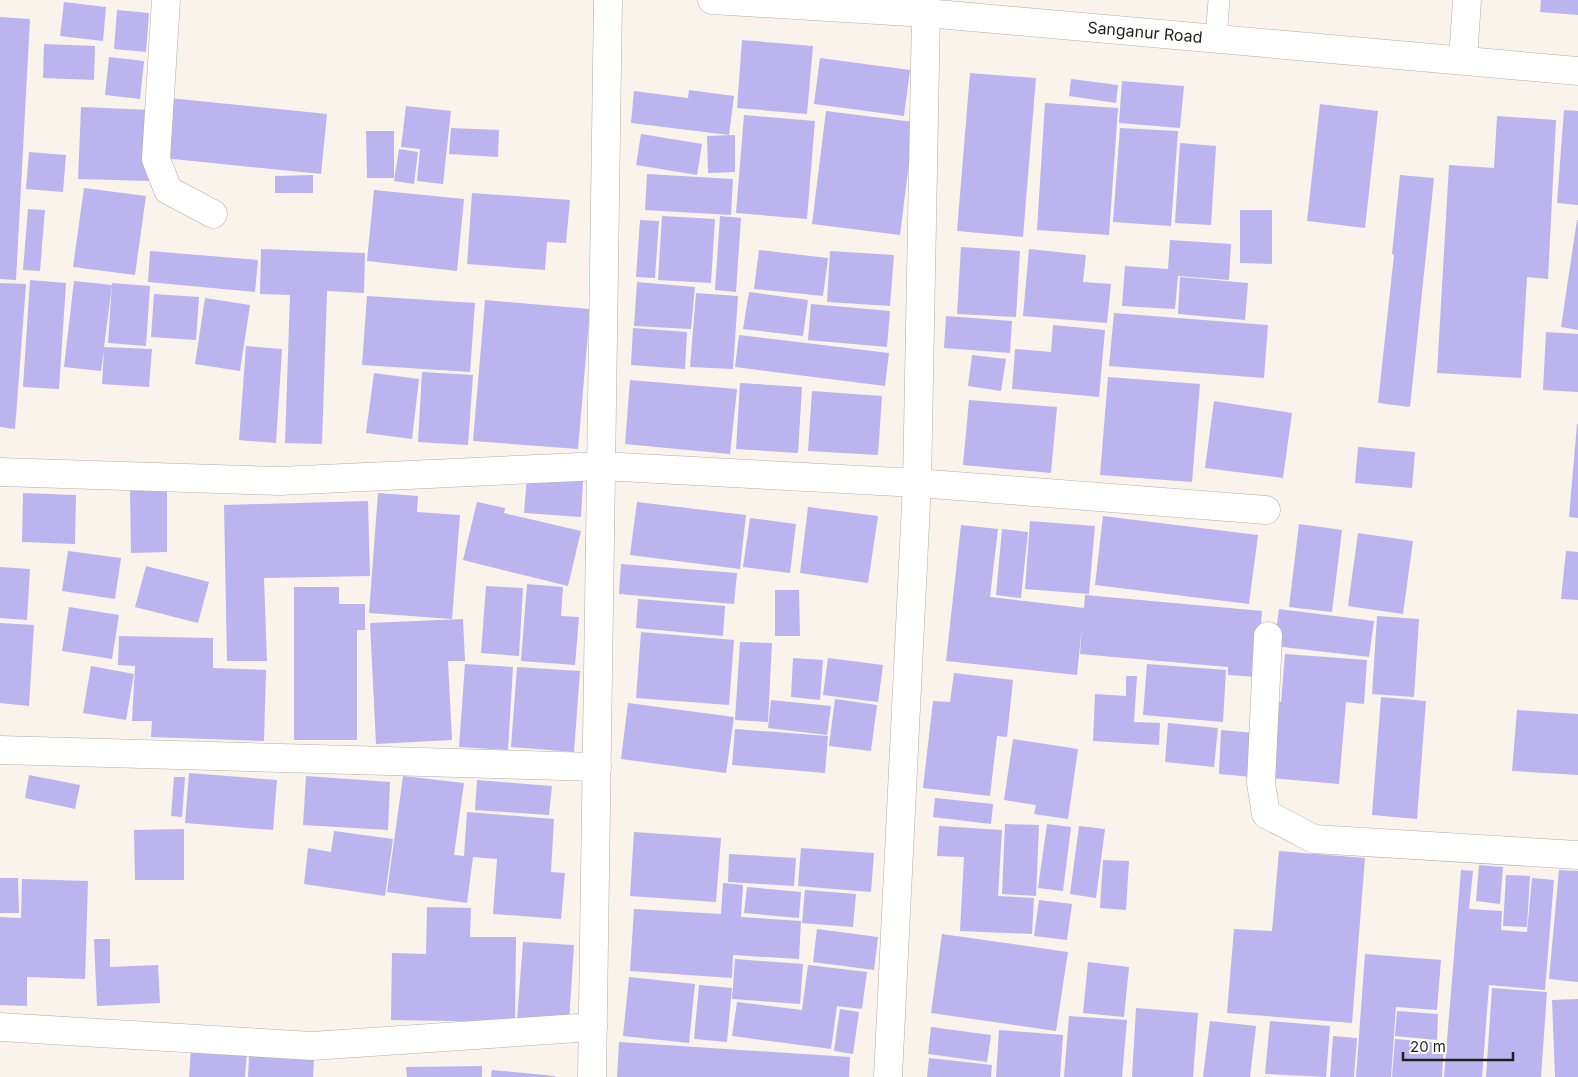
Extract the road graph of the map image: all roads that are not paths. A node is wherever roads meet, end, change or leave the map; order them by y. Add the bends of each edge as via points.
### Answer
1 (166, 0) edge
2 (608, 0) edge
3 (712, 0) edge
4 (1219, 0) edge
5 (1468, 0) edge
6 (894, 5) edge
7 (926, 13) junction
8 (1216, 38) junction
9 (1463, 60) junction
10 (1578, 71) edge
11 (213, 214) dead end
12 (600, 466) junction
13 (0, 472) edge
14 (917, 483) junction
15 (1266, 510) dead end
16 (1268, 636) dead end
17 (0, 750) edge
18 (597, 767) junction
19 (1578, 855) edge
20 (0, 1027) edge
21 (593, 1027) junction
22 (592, 1077) edge
23 (888, 1077) edge

1 - 11 street via 156,159 168,190
2 - 12 street
3 - 6 street, Sanganur Road
4 - 8 lane
5 - 9 street
6 - 7 street, Sanganur Road
7 - 8 street, Sanganur Road
7 - 14 street
8 - 9 street, Sanganur Road
9 - 10 street, Sanganur Road
12 - 13 street via 280,481
12 - 14 street
12 - 18 street
14 - 15 street
14 - 23 street
16 - 19 street via 1261,783 1266,814 1314,839
17 - 18 street
18 - 21 street
20 - 21 street via 312,1046
21 - 22 street

